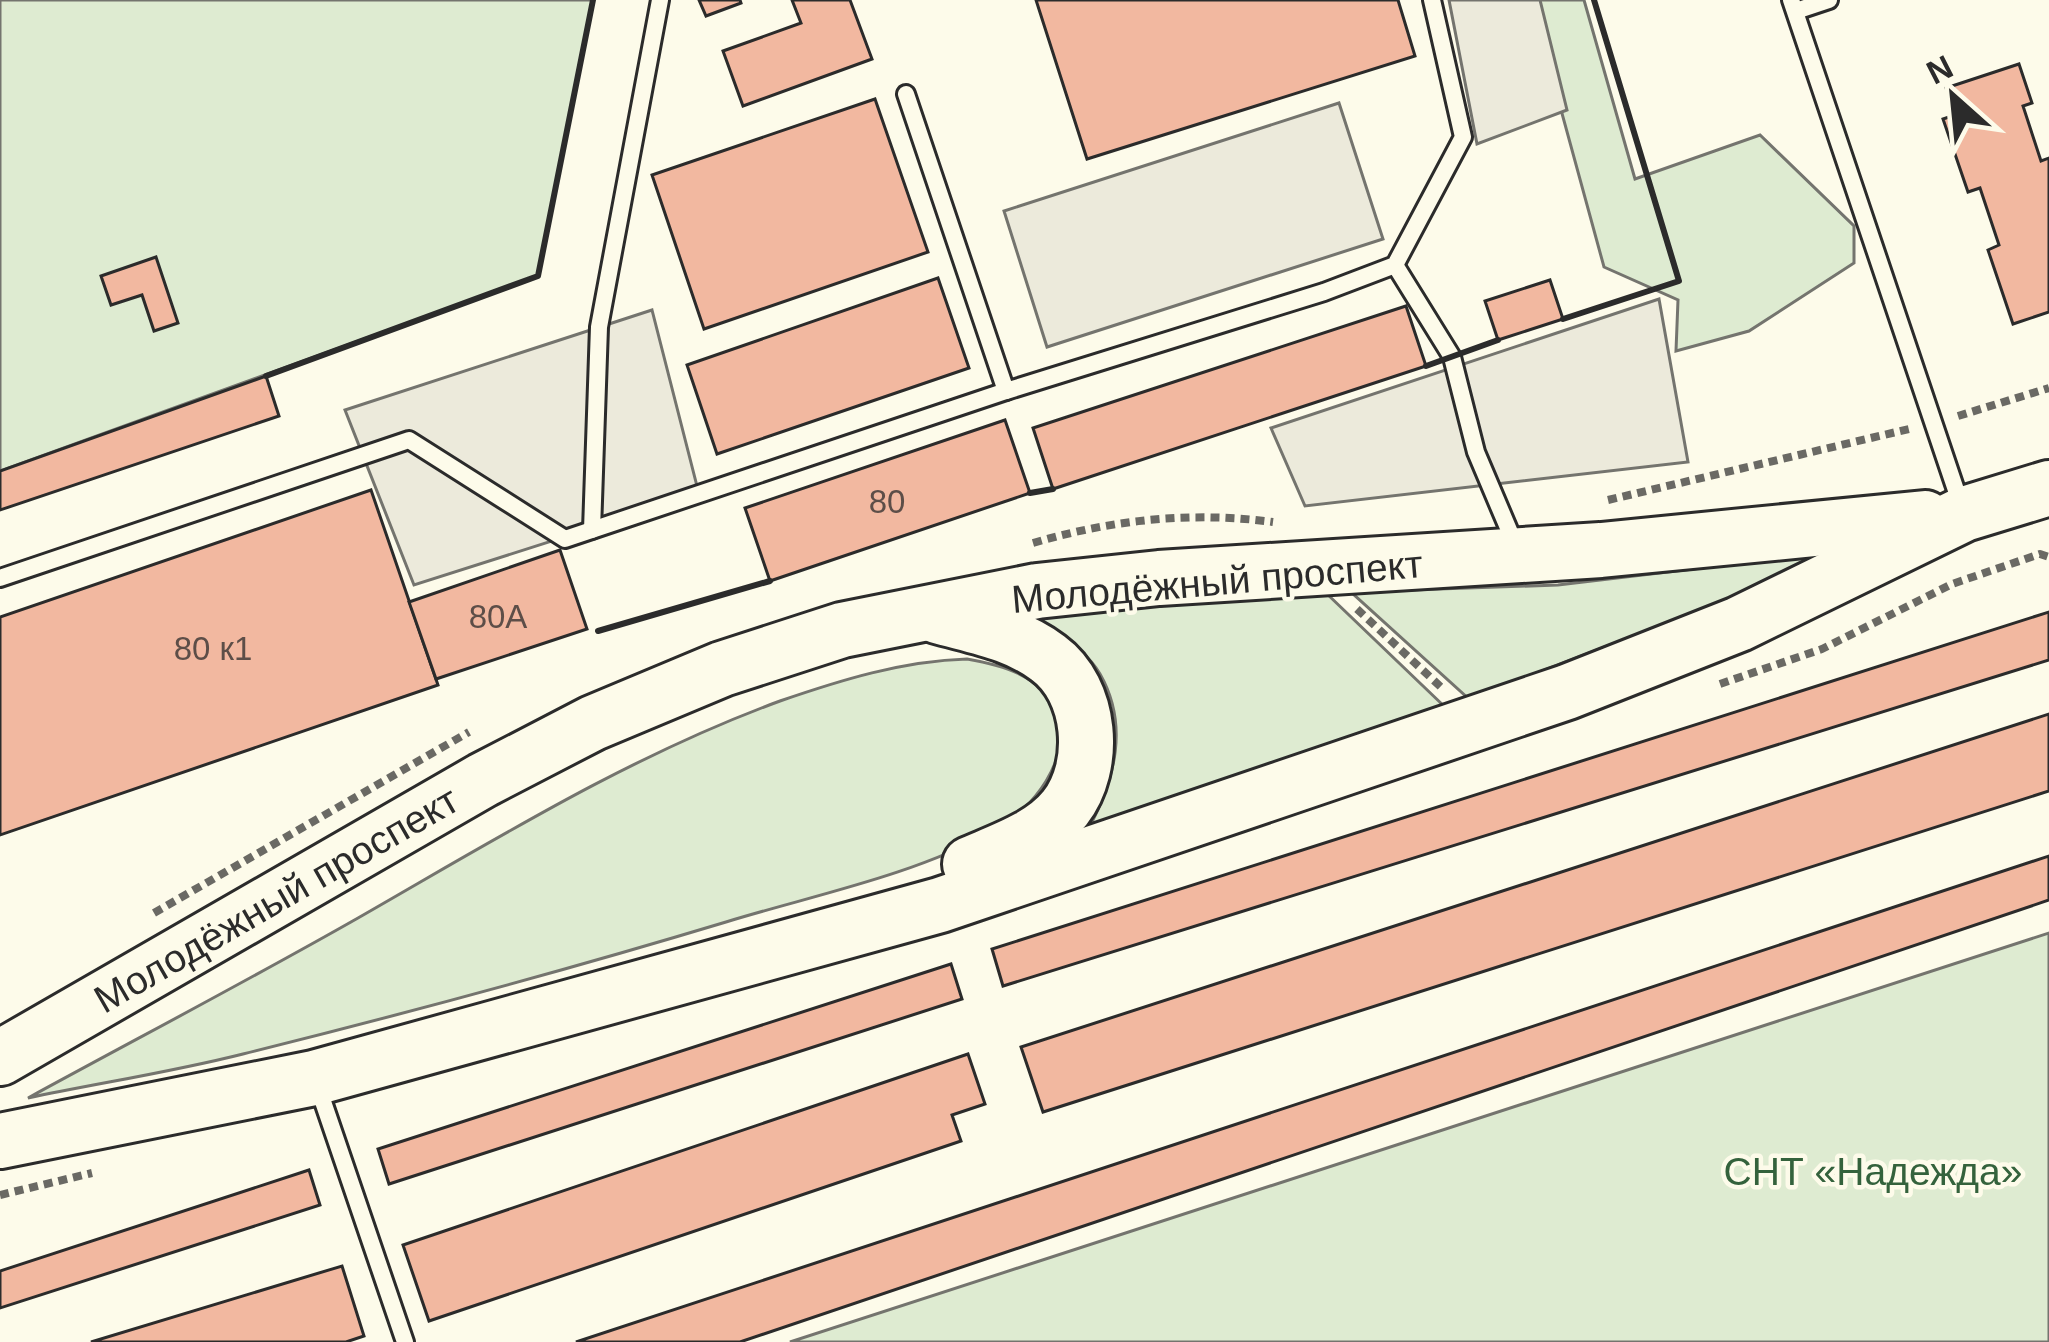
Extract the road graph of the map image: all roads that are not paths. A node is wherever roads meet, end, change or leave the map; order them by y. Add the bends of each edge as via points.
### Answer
1 (660, 0) edge
2 (1432, 0) edge
3 (1829, 0) edge
4 (1793, 5) edge
5 (905, 94) dead end
6 (1395, 265) junction
7 (1006, 391) junction
8 (2049, 488) edge
9 (1964, 514) junction
10 (592, 530) junction
11 (1520, 556) junction
12 (0, 578) edge
13 (928, 614) junction
14 (886, 922) junction
15 (0, 1058) edge
16 (314, 1078) junction
17 (0, 1141) edge
18 (405, 1342) edge

1 - 10 lane via 599,327
2 - 6 lane via 1463,137
3 - 4 lane
4 - 9 lane
5 - 7 lane
6 - 7 lane
6 - 11 lane via 1452,357 1476,452
7 - 10 lane
8 - 9 main road, Молодёжный проспект
9 - 11 main road, Молодёжный проспект
9 - 14 main road, Молодёжный проспект via 1738,624 1567,692
10 - 12 lane via 565,539 409,440
11 - 13 main road, Молодёжный проспект via 1159,578
13 - 14 main road via 1018,638 1053,661 1077,694 1086,728 1082,770 1064,808 1022,842 937,878
13 - 15 main road, Молодёжный проспект via 742,662 593,724
14 - 16 main road, Молодёжный проспект
16 - 17 main road, Молодёжный проспект
16 - 18 lane

